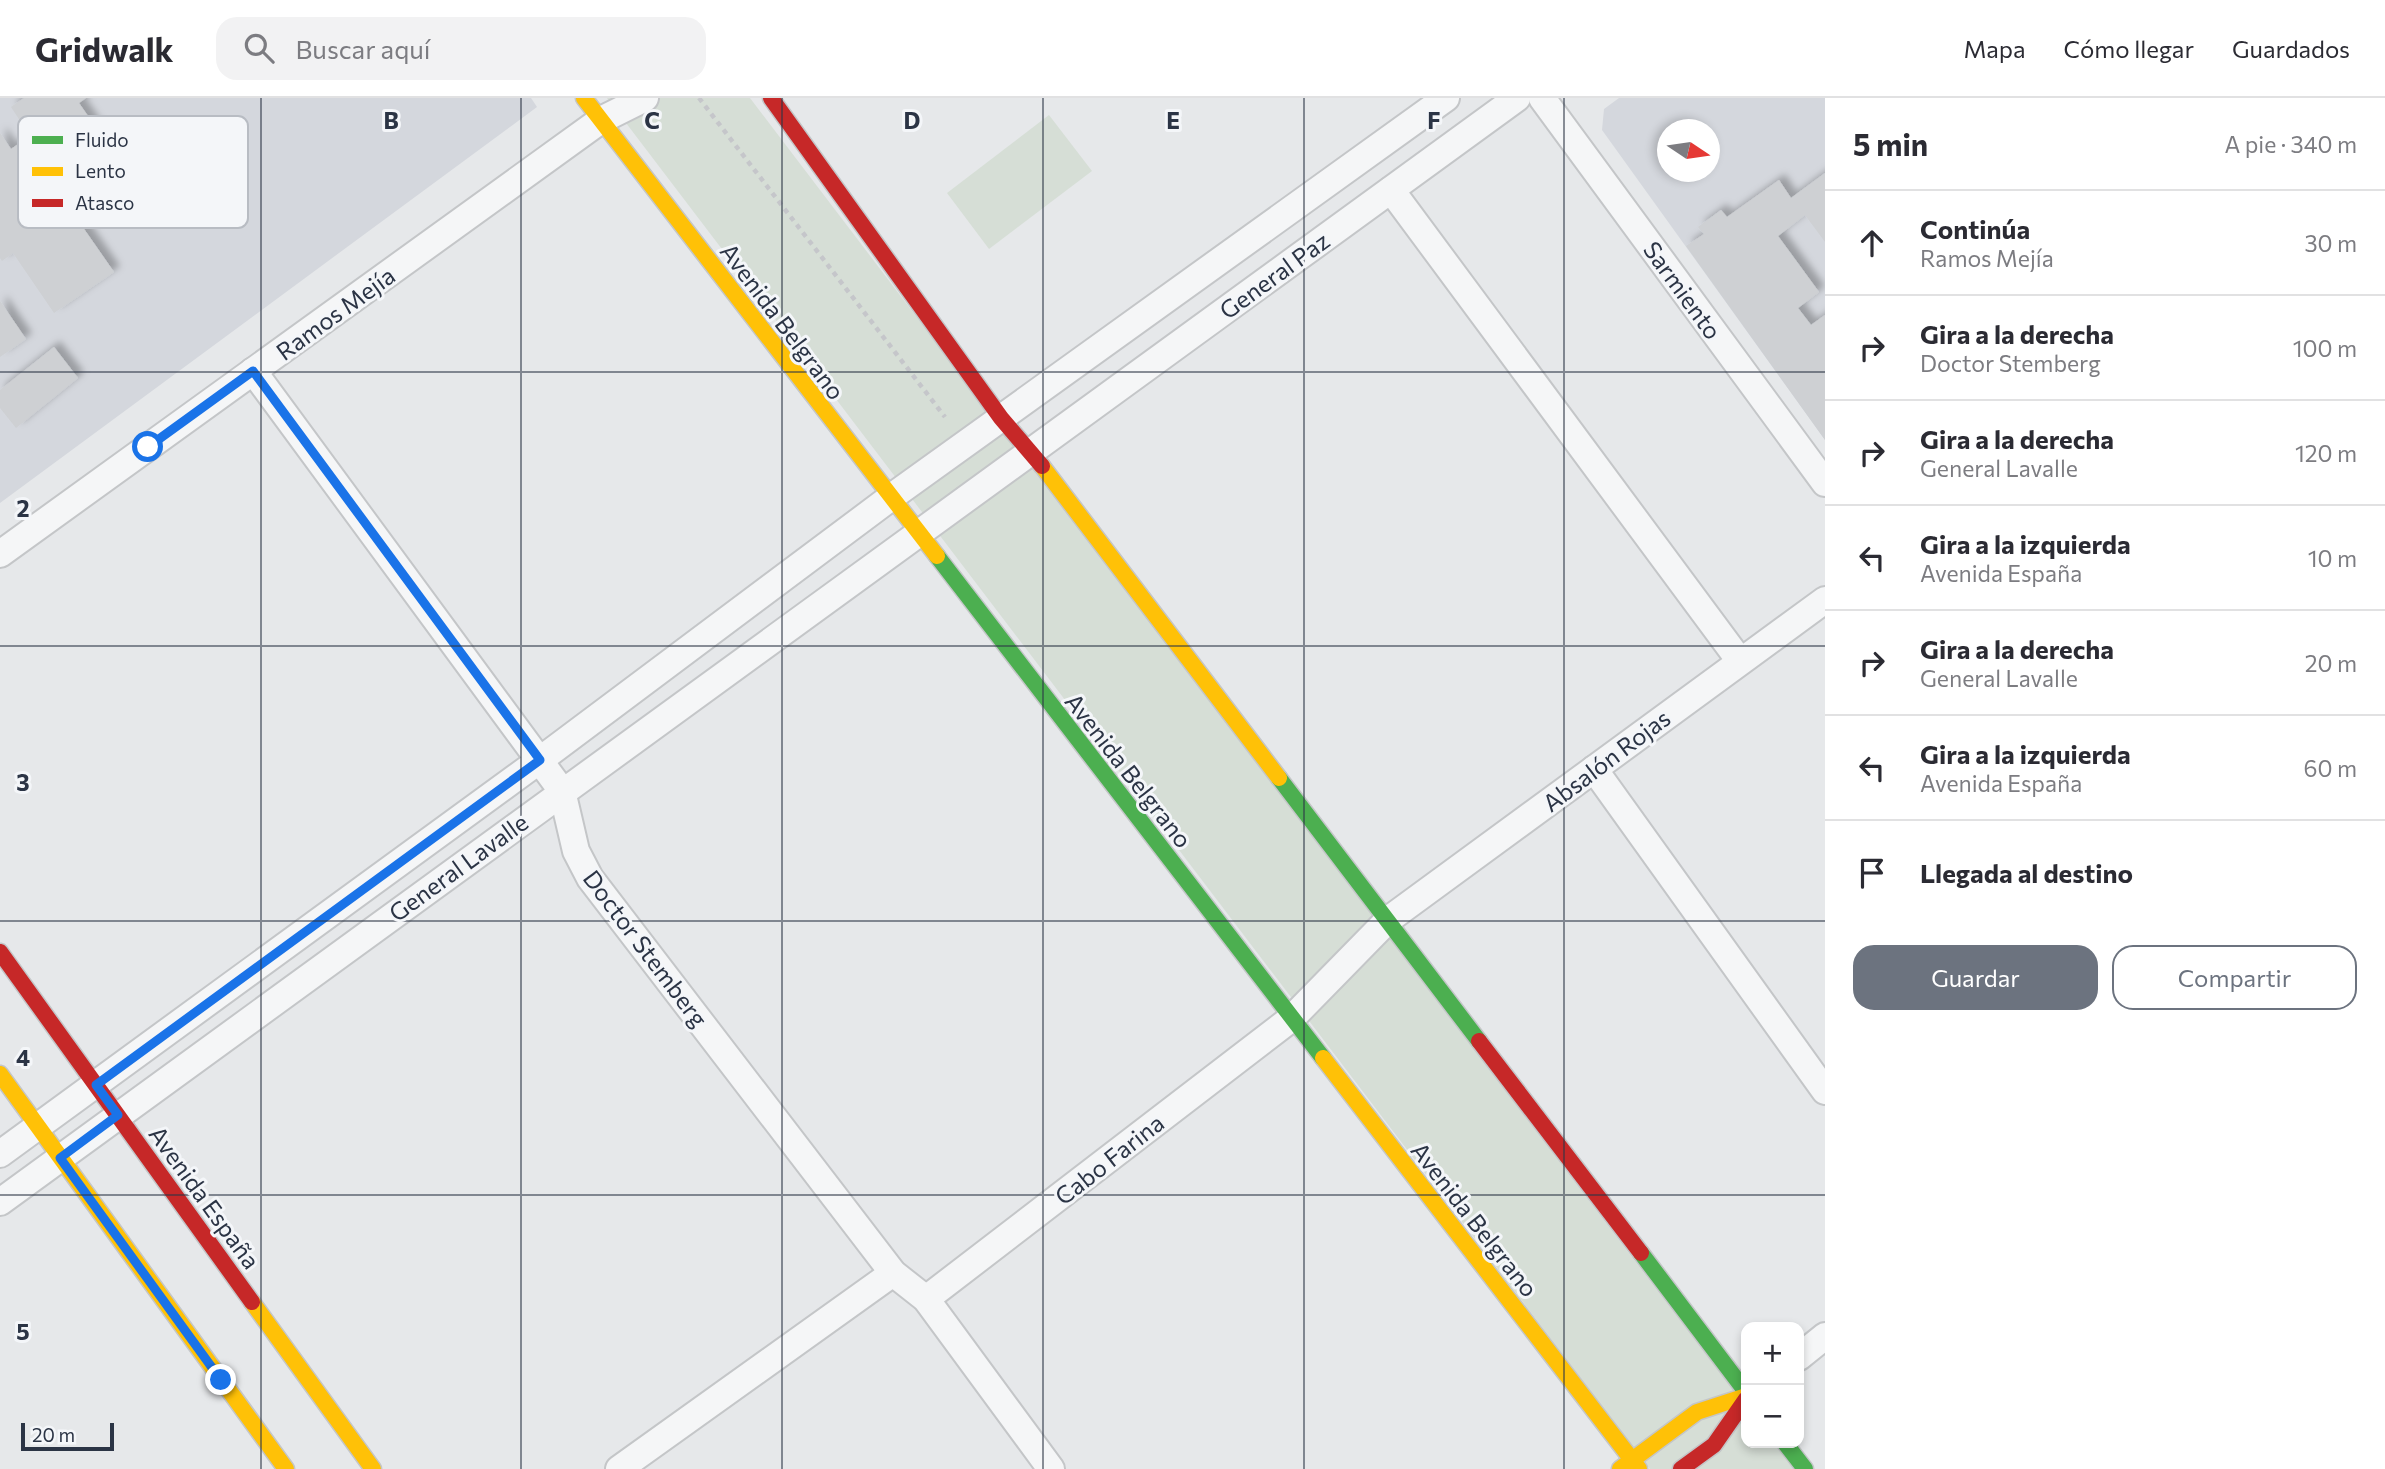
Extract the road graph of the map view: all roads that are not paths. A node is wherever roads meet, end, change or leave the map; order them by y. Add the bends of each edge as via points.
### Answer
1 (584, 98) edge
2 (645, 98) edge
3 (771, 98) edge
4 (1446, 98) edge
5 (1542, 98) edge
6 (1502, 102) edge
7 (601, 121) junction
8 (1391, 190) junction
9 (253, 371) junction
10 (1001, 418) junction
11 (1032, 452) junction
12 (1825, 482) edge
13 (890, 498) junction
14 (918, 535) junction
15 (0, 554) edge
16 (1825, 600) edge
17 (1740, 660) junction
18 (540, 760) junction
19 (1594, 769) junction
20 (562, 791) junction
21 (1388, 920) junction
22 (0, 952) edge
23 (1292, 1018) junction
24 (0, 1074) edge
25 (96, 1085) junction
26 (1825, 1091) edge
27 (118, 1115) junction
28 (38, 1127) junction
29 (0, 1154) edge
30 (60, 1158) junction
31 (0, 1202) edge
32 (894, 1273) junction
33 (926, 1300) junction
34 (1825, 1336) edge
35 (1804, 1353) edge
36 (1741, 1389) edge
37 (1741, 1398) edge
38 (1741, 1404) edge
39 (1789, 1448) edge
40 (1630, 1466) edge
41 (286, 1469) edge
42 (373, 1469) edge
43 (619, 1469) edge
44 (1051, 1469) edge
45 (1681, 1469) edge
46 (1805, 1469) edge

1 - 7 street, Avenida Belgrano
2 - 7 street, Ramos Mejía
3 - 10 street
4 - 10 street, General Paz
5 - 12 street, Sarmiento
6 - 8 street, General Paz
7 - 9 street, Ramos Mejía
7 - 13 street, Avenida Belgrano
8 - 11 street, General Paz
8 - 17 street
9 - 15 street, Ramos Mejía
9 - 18 street, Doctor Stemberg
10 - 11 street
10 - 13 street, General Paz
11 - 14 street, General Paz
11 - 21 street
13 - 14 street, Avenida Belgrano
13 - 18 street, General Lavalle
14 - 20 street, General Lavalle
14 - 23 street, Avenida Belgrano
16 - 17 street, Absalón Rojas
17 - 19 street, Absalón Rojas
18 - 20 street, Doctor Stemberg
18 - 25 street, General Lavalle
19 - 21 street, Absalón Rojas
19 - 26 street
20 - 27 street, General Lavalle
20 - 32 street, Doctor Stemberg via 576,851 590,878
21 - 23 street, Absalón Rojas
21 - 36 street
22 - 25 street, Avenida España
23 - 33 street, Cabo Farina
23 - 40 street, Avenida Belgrano
24 - 28 street
25 - 27 street, Avenida España
25 - 28 street, General Lavalle
27 - 30 street, General Lavalle
27 - 42 street, Avenida España
28 - 29 street, General Lavalle
28 - 30 street
30 - 31 street, General Lavalle
30 - 41 street
32 - 33 street, Doctor Stemberg
32 - 43 street
33 - 44 street, Doctor Stemberg
34 - 35 street
37 - 40 street via 1697,1412
38 - 45 street via 1714,1445
39 - 46 street

